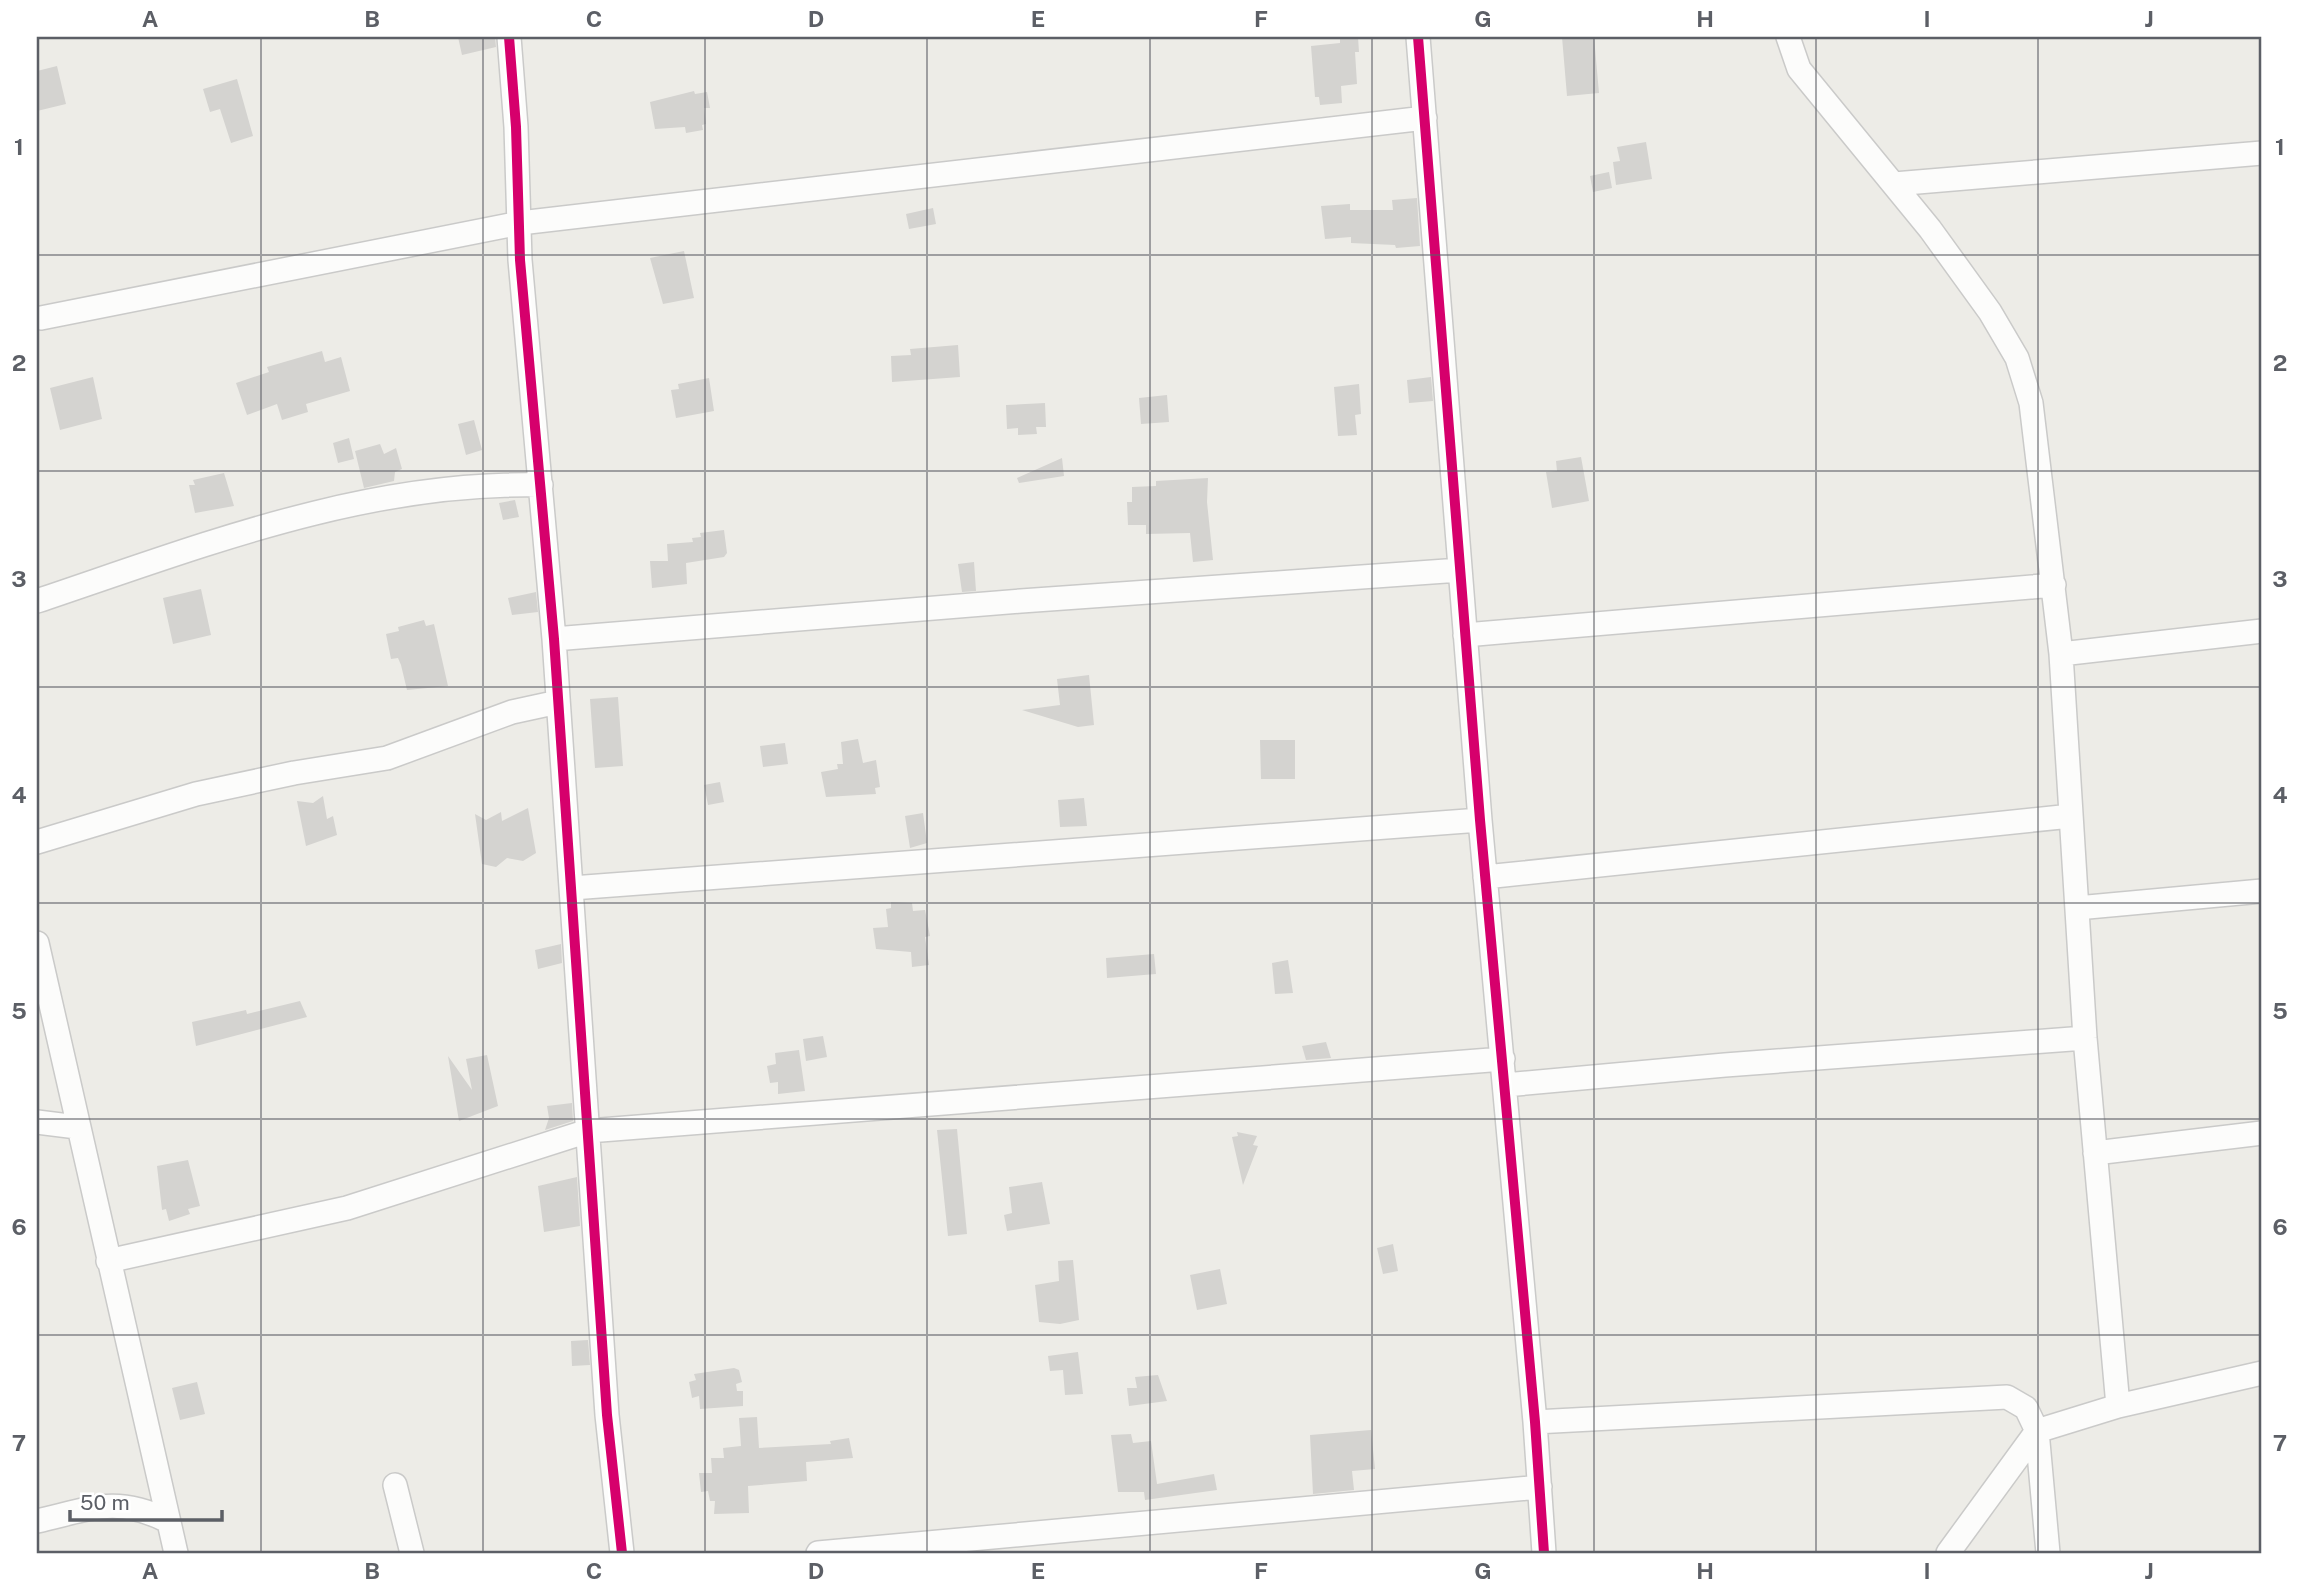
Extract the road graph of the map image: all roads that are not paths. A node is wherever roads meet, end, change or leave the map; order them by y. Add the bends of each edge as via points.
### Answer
1 (509, 37) edge
2 (1418, 37) edge
3 (1788, 37) edge
4 (1425, 118) junction
5 (2262, 153) edge
6 (1894, 184) junction
7 (520, 223) junction
8 (41, 318) dead end
9 (541, 485) junction
10 (1460, 570) junction
11 (2053, 585) junction
12 (37, 600) edge
13 (2262, 631) edge
14 (1465, 635) junction
15 (554, 639) junction
16 (2061, 654) junction
17 (558, 702) junction
18 (2071, 816) junction
19 (1480, 820) junction
20 (37, 842) edge
21 (1485, 877) junction
22 (572, 888) junction
23 (2262, 891) edge
24 (2077, 908) junction
25 (37, 943) edge
26 (2085, 1038) junction
27 (1503, 1059) junction
28 (1505, 1085) junction
29 (37, 1122) edge
30 (77, 1127) junction
31 (588, 1131) junction
32 (2262, 1133) edge
33 (2095, 1153) junction
34 (108, 1261) junction
35 (2262, 1373) edge
36 (2118, 1406) junction
37 (1535, 1422) junction
38 (2037, 1431) junction
39 (395, 1485) dead end
40 (1540, 1488) junction
41 (37, 1521) edge
42 (168, 1521) junction
43 (176, 1553) edge
44 (412, 1553) edge
45 (622, 1553) edge
46 (818, 1553) edge
47 (1544, 1553) edge
48 (1948, 1553) edge
49 (2048, 1553) edge

1 - 7 street
2 - 4 street
3 - 6 street via 1799,69
4 - 7 street
4 - 10 street
5 - 6 street
6 - 11 street via 1990,312 2017,358 2031,403
7 - 8 street
7 - 9 street
9 - 12 street via 356,502 267,525
9 - 15 street
10 - 14 street
10 - 15 street
11 - 14 street
11 - 16 street
13 - 16 street
14 - 19 street
15 - 17 street
16 - 18 street
17 - 20 street via 512,712 387,758 196,794
17 - 22 street
18 - 21 street
18 - 24 street
19 - 21 street
19 - 22 street
21 - 27 street
22 - 31 street
23 - 24 street
24 - 26 street
25 - 30 street
26 - 28 street
26 - 33 street
27 - 28 street
27 - 31 street
28 - 37 street
29 - 30 street
30 - 34 street
31 - 34 street via 347,1208
31 - 45 street via 607,1415
32 - 33 street
33 - 36 street
34 - 42 street
35 - 36 street
36 - 38 street
37 - 38 street via 1996,1396 2026,1408
37 - 40 street
38 - 48 street
38 - 49 street
39 - 44 street
40 - 46 street
40 - 47 street
41 - 42 street via 113,1504
42 - 43 street

